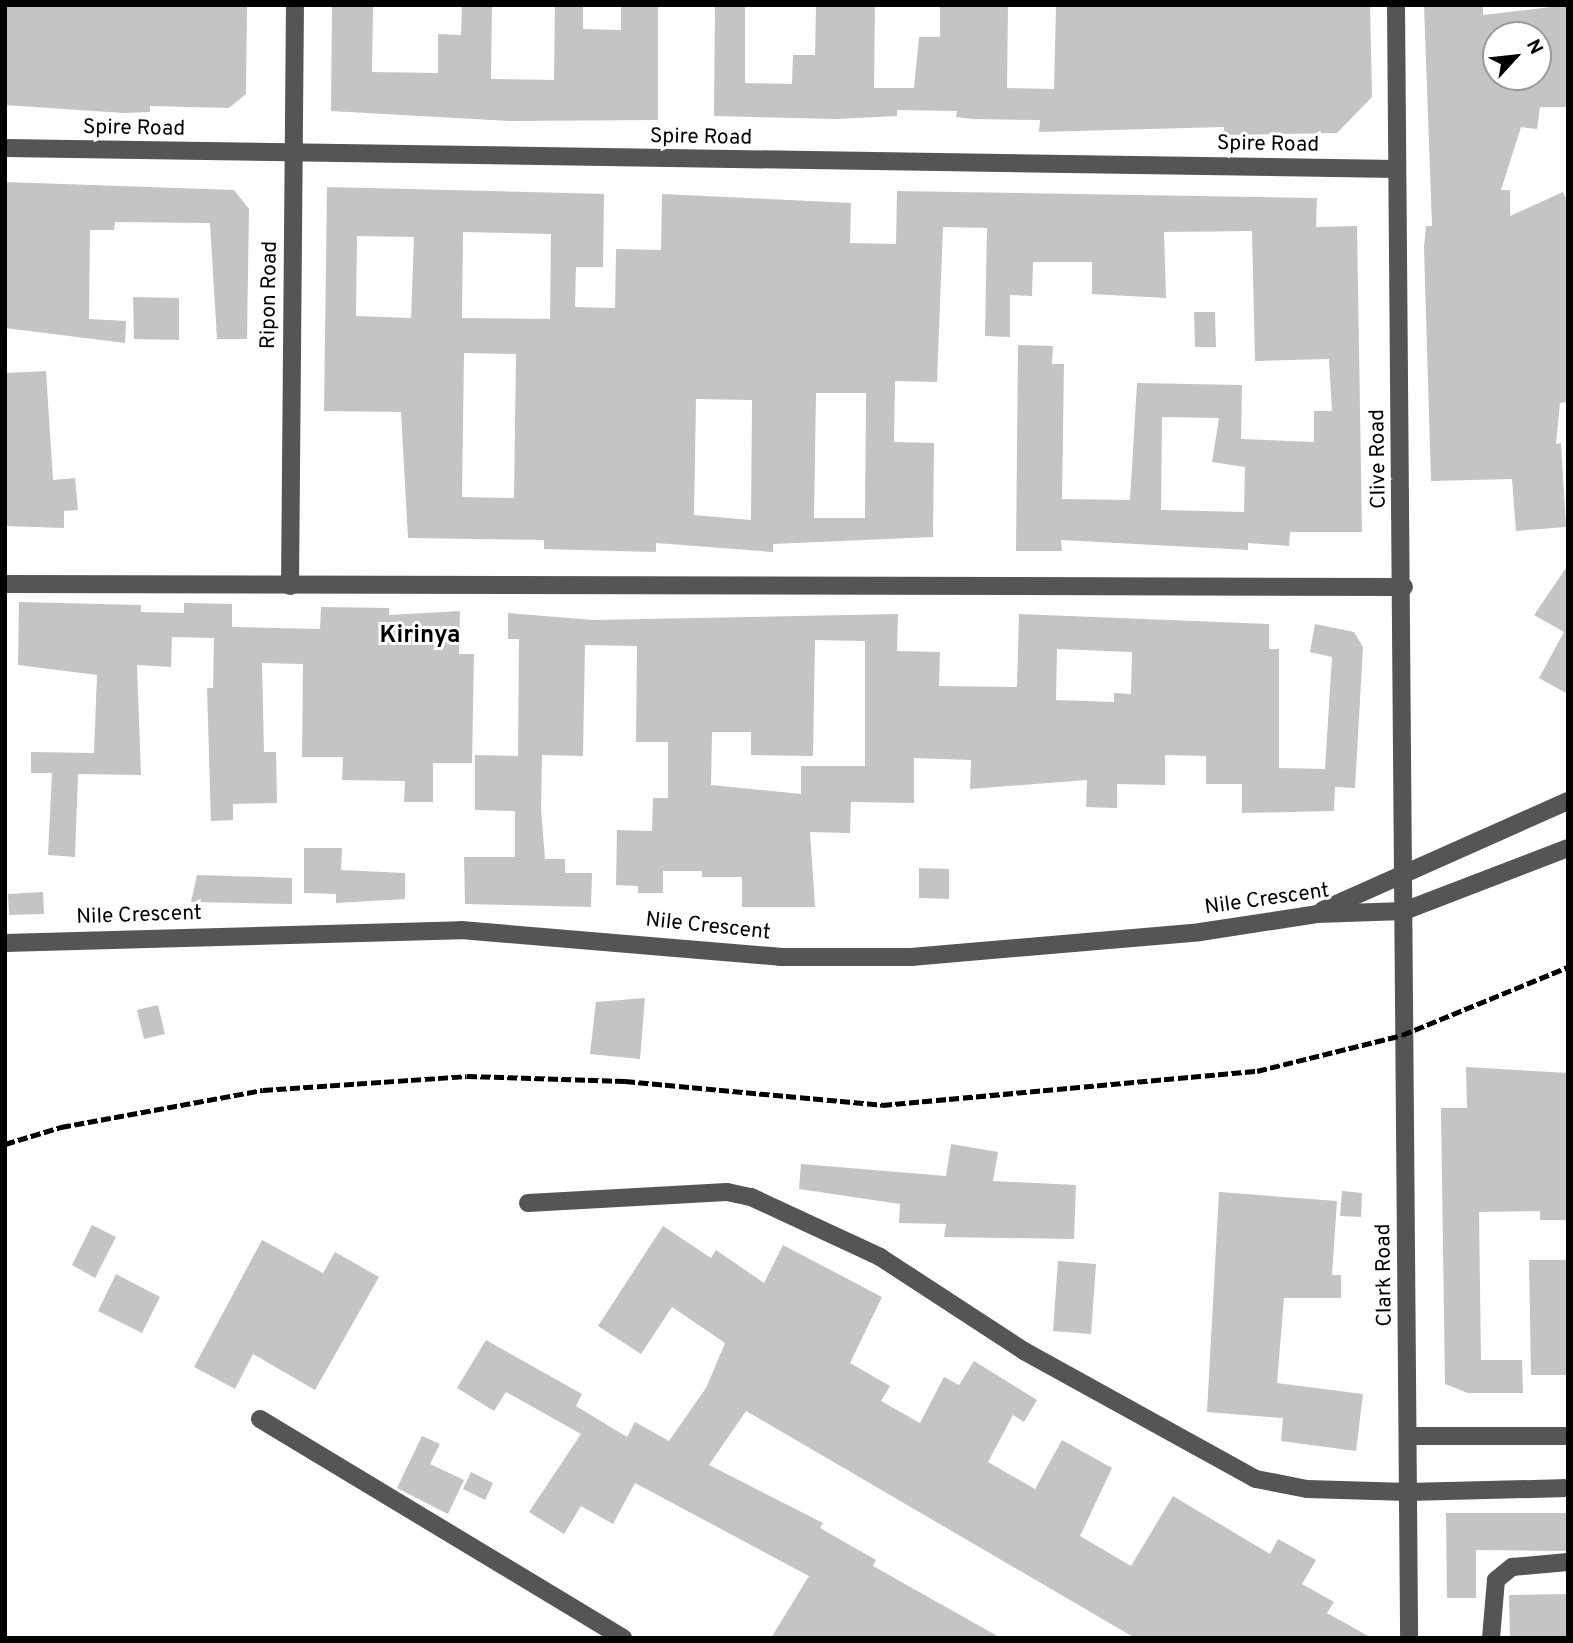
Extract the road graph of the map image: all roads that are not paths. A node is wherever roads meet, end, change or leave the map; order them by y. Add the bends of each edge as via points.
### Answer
1 (295, 5) edge
2 (1396, 5) edge
3 (5, 149) edge
4 (294, 156) junction
5 (1396, 169) junction
6 (5, 584) edge
7 (290, 586) junction
8 (1405, 587) junction
9 (1568, 801) edge
10 (1568, 848) edge
11 (1403, 870) junction
12 (1404, 911) junction
13 (1317, 914) junction
14 (5, 943) edge
15 (528, 1203) dead end
16 (260, 1419) dead end
17 (1412, 1436) junction
18 (1568, 1436) edge
19 (1568, 1488) edge
20 (1408, 1492) junction
21 (1568, 1562) edge
22 (623, 1638) edge
23 (1409, 1638) edge
24 (1491, 1638) edge

1 - 4 street, Ripon Road
2 - 5 street, Clive Road
3 - 4 street, Spire Road
4 - 5 street, Spire Road
4 - 7 street, Ripon Road
5 - 8 street, Clive Road
6 - 7 street
7 - 8 street
8 - 11 street, Clive Road
9 - 11 street
10 - 12 street, Nile Crescent
11 - 12 street, Clive Road
11 - 13 street
12 - 13 street, Nile Crescent
12 - 17 street, Clark Road
13 - 14 street, Nile Crescent via 1052,948 849,960 461,930
15 - 20 street via 727,1192 751,1197 880,1257 1024,1350 1255,1479 1307,1489
16 - 22 street
17 - 18 street
17 - 20 street, Clark Road
19 - 20 street
20 - 23 street, Clark Road
21 - 24 street via 1512,1567 1496,1580

